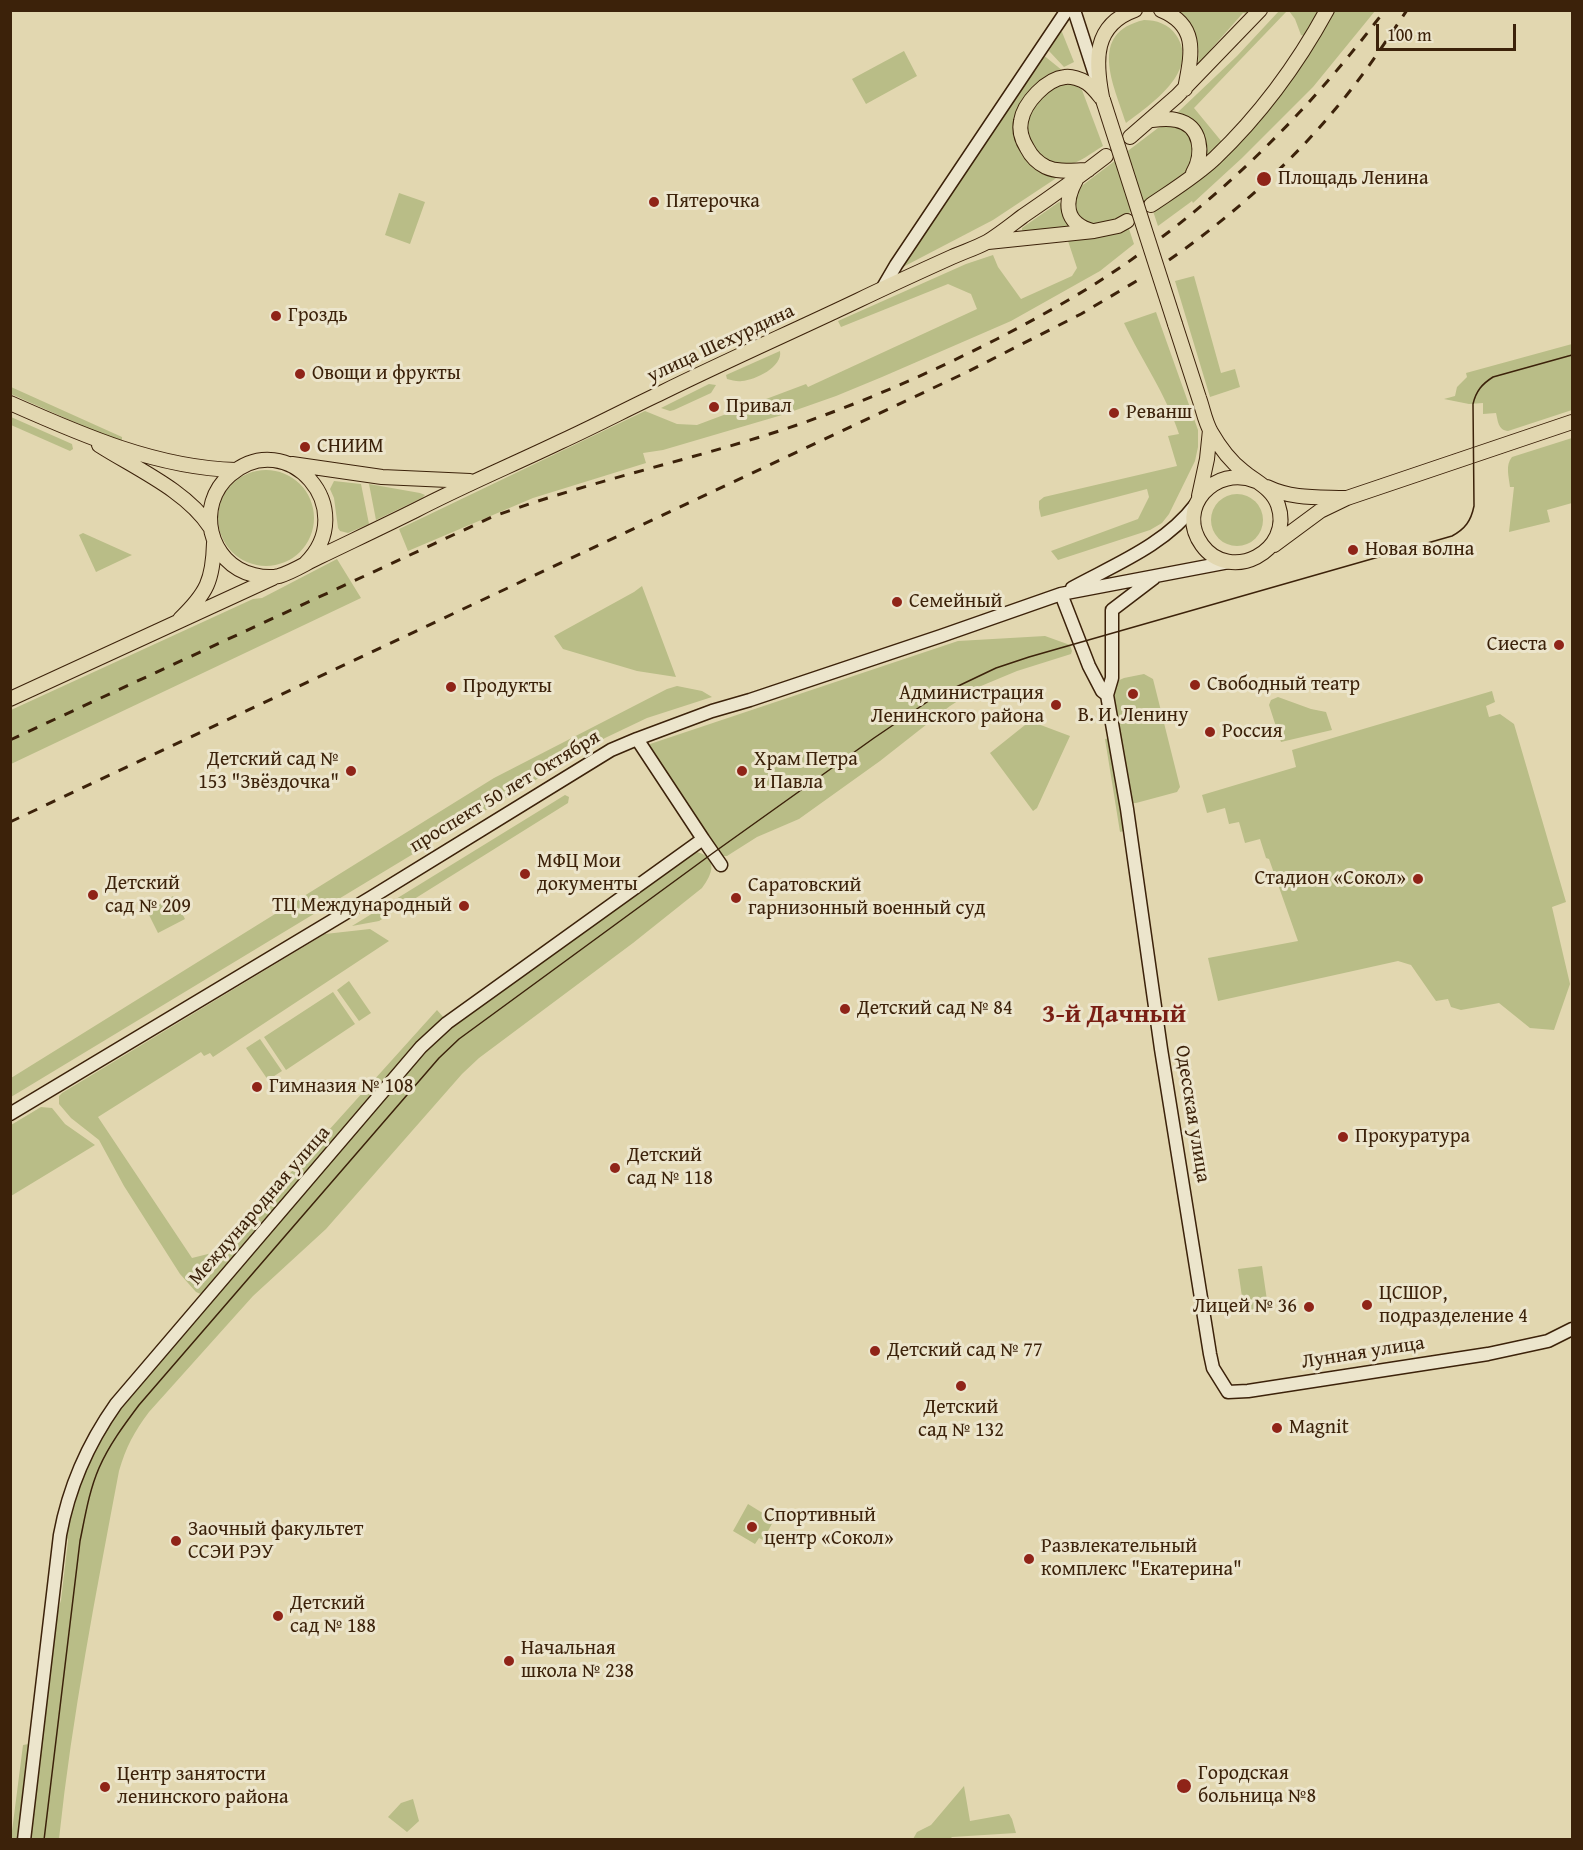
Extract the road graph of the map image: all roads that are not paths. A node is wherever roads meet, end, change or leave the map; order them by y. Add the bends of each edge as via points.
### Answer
1 (1068, 10) edge
2 (1074, 10) edge
3 (1135, 10) edge
4 (1161, 10) edge
5 (1260, 10) edge
6 (1327, 10) edge
7 (1185, 88) junction
8 (1103, 99) junction
9 (1152, 120) junction
10 (1130, 137) dead end
11 (1106, 156) dead end
12 (1082, 174) junction
13 (1190, 178) junction
14 (1152, 205) dead end
15 (1126, 221) dead end
16 (1094, 231) junction
17 (986, 242) junction
18 (882, 289) junction
19 (10, 403) edge
20 (1572, 422) edge
21 (1210, 430) junction
22 (84, 435) junction
23 (289, 464) junction
24 (236, 470) junction
25 (472, 482) junction
26 (1259, 482) junction
27 (1347, 498) junction
28 (1198, 502) junction
29 (210, 527) junction
30 (214, 543) junction
31 (1270, 548) junction
32 (1229, 562) junction
33 (304, 564) junction
34 (1158, 575) junction
35 (277, 576) junction
36 (1061, 594) junction
37 (174, 624) junction
38 (1107, 694) junction
39 (10, 699) edge
40 (637, 739) junction
41 (702, 839) junction
42 (721, 865) dead end
43 (10, 1114) edge
44 (1572, 1329) edge
45 (1228, 1392) joint
46 (24, 1839) edge

1 - 18 street
2 - 8 street
3 - 8 main road via 1117,19 1102,35 1098,77
4 - 7 main road via 1189,34 1191,55
5 - 7 main road
6 - 13 main road via 1274,93 1225,148
7 - 9 main road
8 - 12 main road via 1089,84 1064,77 1032,97 1021,119 1022,139 1039,163
8 - 21 main road, bridge
9 - 10 main road
9 - 13 main road via 1182,121 1194,133 1201,151
11 - 12 main road, улица Шехурдина
12 - 16 main road via 1069,198 1069,212 1077,224
12 - 17 main road, улица Шехурдина
13 - 14 main road
15 - 16 main road, улица Шехурдина
16 - 17 main road, улица Шехурдина
17 - 18 main road, улица Шехурдина
18 - 25 main road, улица Шехурдина
19 - 22 main road
20 - 27 main road
21 - 26 main road via 1230,458
21 - 28 main road
22 - 24 main road via 164,460
22 - 29 main road via 178,495
23 - 24 main road via 261,461
23 - 25 main road, улица Шехурдина via 382,477
23 - 33 main road via 312,481 325,508 322,539
24 - 29 main road via 216,491
25 - 33 main road, улица Шехурдина
26 - 27 main road via 1301,497
26 - 28 main road via 1238,477 1220,480 1205,490
26 - 31 main road via 1274,497 1280,516 1279,530
27 - 31 main road via 1320,511
28 - 32 main road via 1194,521 1199,540 1212,555
28 - 36 street, проспект 50 лет Октября via 1184,520 1156,543
29 - 30 main road
30 - 35 main road via 225,559 241,571 262,577
30 - 37 main road via 208,585
31 - 32 main road via 1251,561
32 - 34 street, проспект 50 лет Октября
33 - 35 main road
34 - 36 street, проспект 50 лет Октября
34 - 38 street via 1112,610 1112,678
35 - 37 main road
36 - 38 street via 1094,678
36 - 40 street, проспект 50 лет Октября
37 - 39 main road
38 - 45 street, Одесская улица via 1210,1353 1213,1368
40 - 41 street
40 - 43 street, проспект 50 лет Октября via 611,750
41 - 42 street
41 - 46 street, Международная улица via 447,1023 421,1047 116,1404 92,1441 66,1507
44 - 45 street, Лунная улица via 1548,1341 1488,1354

